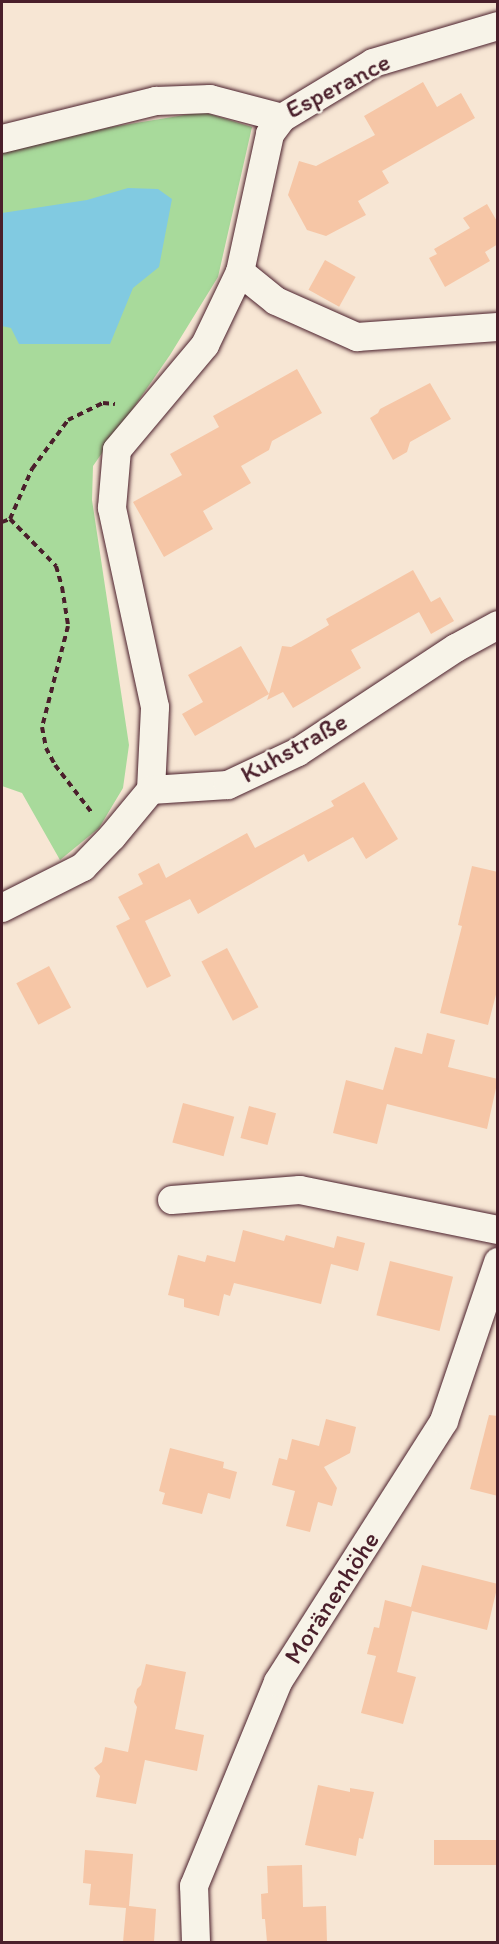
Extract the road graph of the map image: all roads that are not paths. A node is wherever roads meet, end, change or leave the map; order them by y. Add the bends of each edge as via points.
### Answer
1 (498, 26) edge
2 (282, 118) junction
3 (2, 139) edge
4 (240, 272) junction
5 (498, 327) edge
6 (498, 625) edge
7 (151, 790) junction
8 (2, 908) edge
9 (172, 1200) dead end
10 (498, 1230) edge
11 (498, 1262) edge
12 (196, 1942) edge

1 - 2 street, Esperance via 373,63
2 - 3 street, Esperance via 210,99 156,101
2 - 4 street via 270,134
4 - 5 street via 276,301 357,337
4 - 7 street via 205,345 117,450 112,508 155,707
6 - 7 street, Kuhstraße via 456,648 298,752 228,785
7 - 8 street via 83,867
9 - 10 street via 300,1190
11 - 12 street, Moränenhöhe via 444,1421 278,1682 194,1886

